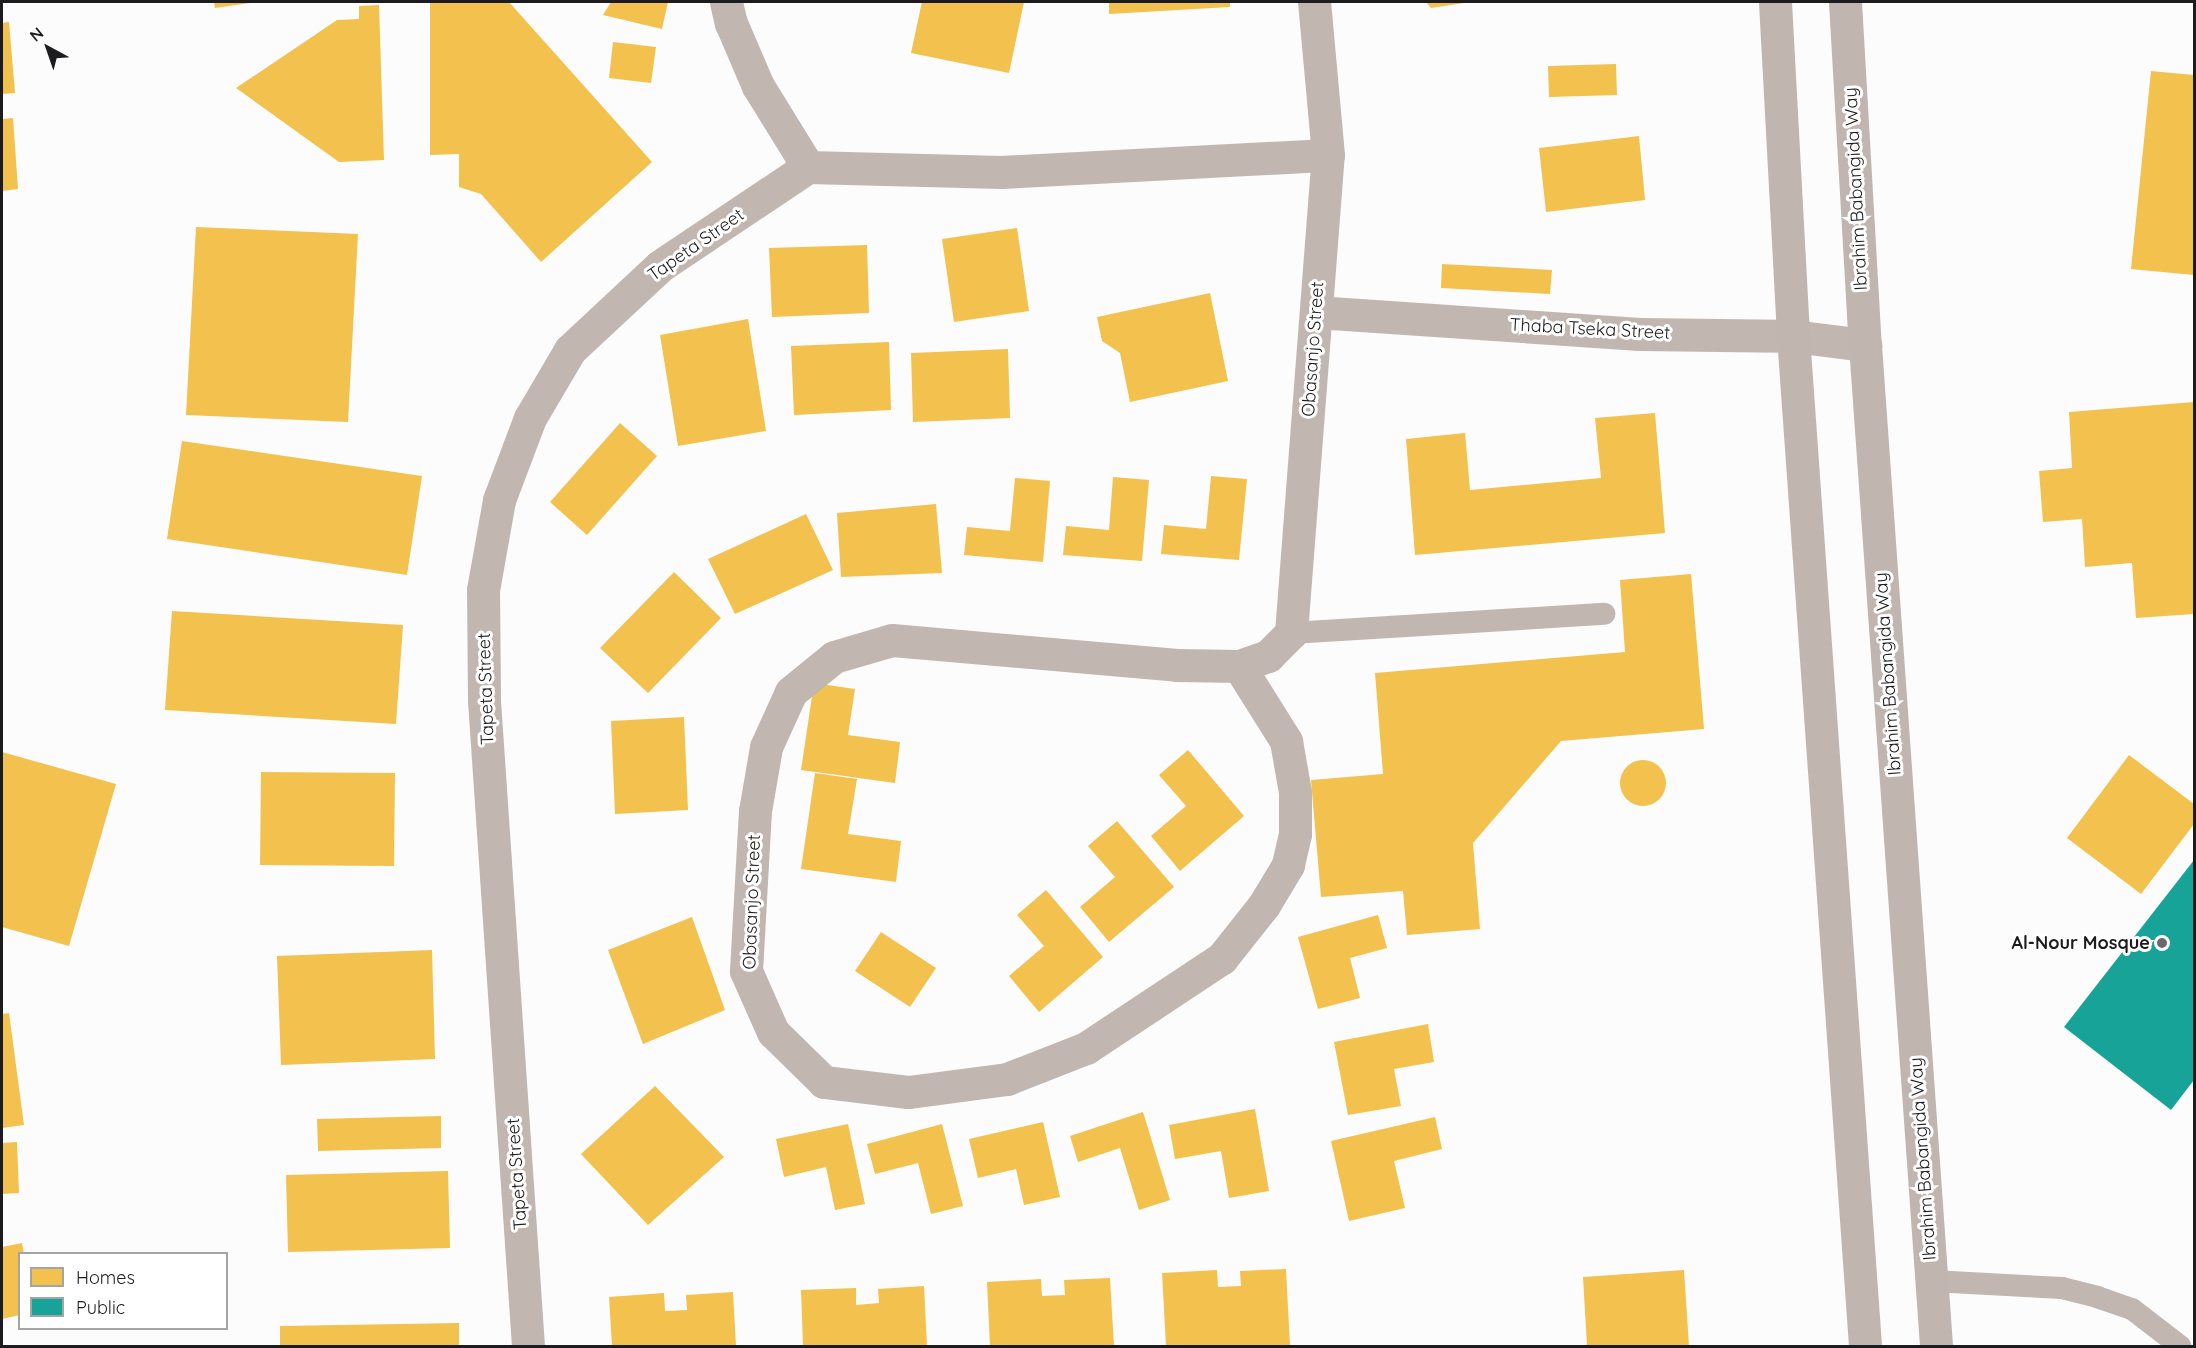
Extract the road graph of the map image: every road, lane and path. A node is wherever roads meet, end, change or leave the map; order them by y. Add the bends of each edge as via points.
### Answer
1 (726, 2) edge
2 (1314, 2) edge
3 (1775, 2) edge
4 (1845, 2) edge
5 (1328, 155) junction
6 (808, 167) junction
7 (1316, 312) junction
8 (1793, 336) junction
9 (1865, 345) junction
10 (1604, 614) dead end
11 (1291, 633) junction
12 (1239, 666) junction
13 (1932, 1281) junction
14 (528, 1347) edge
15 (1865, 1347) edge
16 (1936, 1347) edge
17 (2180, 1347) edge

1 - 6 street via 758,86
2 - 5 street, Obasanjo Street
3 - 8 main road
4 - 9 main road, Ibrahim Babangida Way
5 - 6 street via 1001,172
5 - 7 street, Obasanjo Street
6 - 14 street, Tapeta Street via 660,266 570,350 530,418 499,500 483,590 484,700
7 - 8 street, Thaba Tseka Street via 1639,334
7 - 11 street, Obasanjo Street
8 - 9 street, Thaba Tseka Street
8 - 15 main road
9 - 13 main road, Ibrahim Babangida Way
10 - 11 lane
11 - 12 street, Obasanjo Street via 1268,656
12 - 12 street, Obasanjo Street via 1286,741 1295,792 1295,834 1288,865 1264,905 1222,958 1086,1048 1007,1079 908,1092 824,1082 773,1032 746,971 755,811 766,747 791,692 834,657 892,640 1177,665
13 - 16 main road, Ibrahim Babangida Way
13 - 17 lane via 2062,1288 2097,1297 2132,1309

